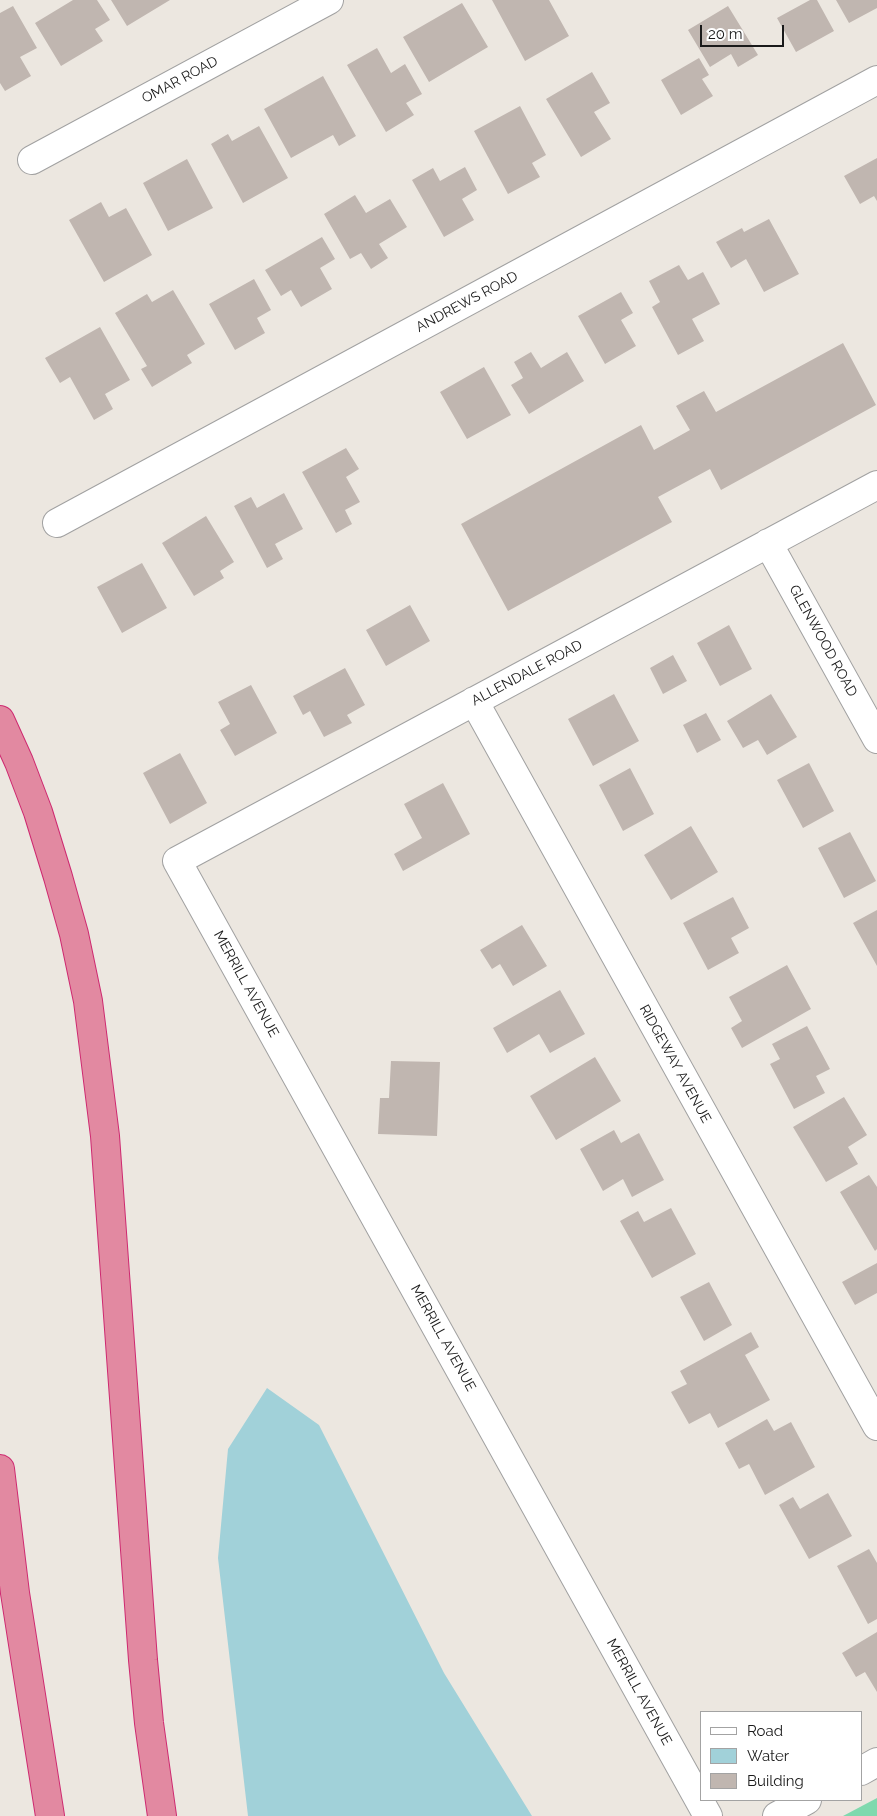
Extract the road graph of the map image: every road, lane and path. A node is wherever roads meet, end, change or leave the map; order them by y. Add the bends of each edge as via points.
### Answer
1 (329, 0) edge
2 (877, 80) edge
3 (32, 160) dead end
4 (877, 484) edge
5 (57, 523) dead end
6 (768, 543) junction
7 (474, 701) junction
8 (0, 720) edge
9 (877, 739) edge
10 (177, 861) joint
11 (877, 1426) edge
12 (0, 1469) edge
13 (877, 1762) edge
14 (862, 1770) edge
15 (805, 1801) edge
16 (50, 1816) edge
17 (162, 1816) edge
18 (708, 1816) edge
19 (777, 1816) edge

1 - 3 street, OMAR ROAD
2 - 5 street, ANDREWS ROAD
4 - 6 street, ALLENDALE ROAD
6 - 7 street, ALLENDALE ROAD
6 - 9 street, GLENWOOD ROAD
7 - 10 street, ALLENDALE ROAD
7 - 11 street, RIDGEWAY AVENUE
8 - 17 highway via 26,778 58,878 88,1001 105,1136 149,1722
10 - 18 street, MERRILL AVENUE
12 - 16 highway via 15,1592
13 - 14 street
15 - 19 street

